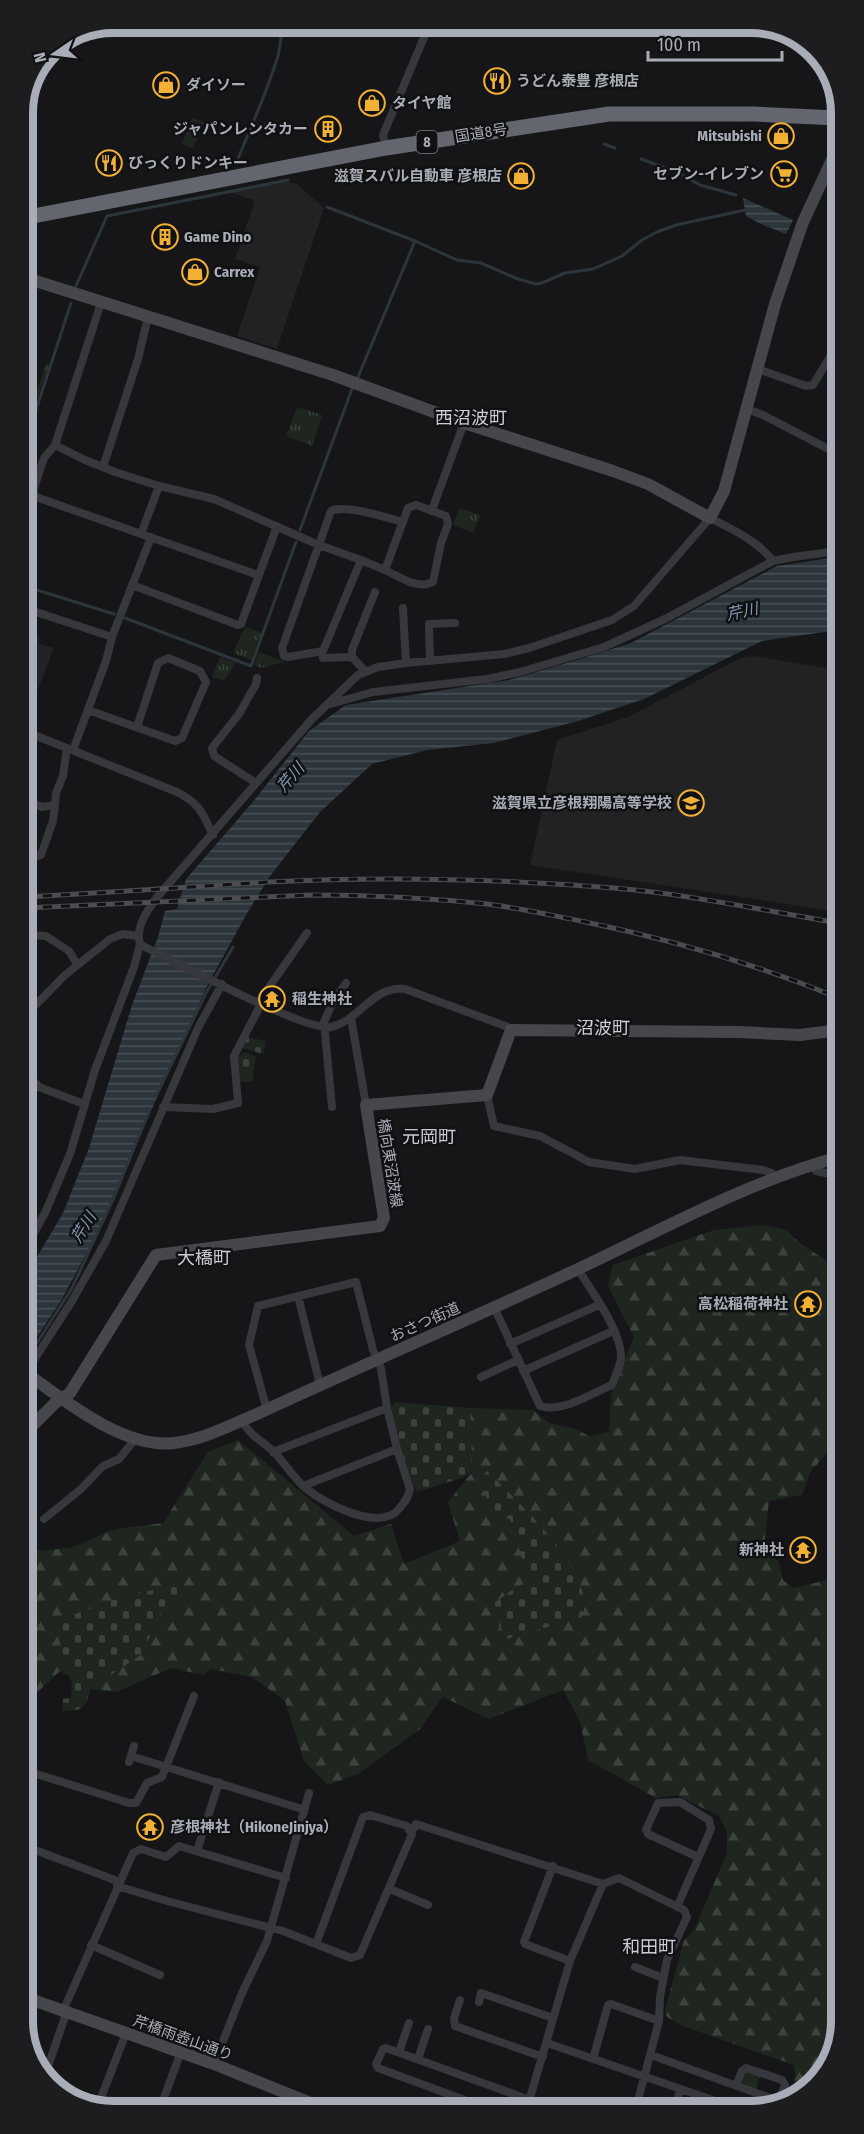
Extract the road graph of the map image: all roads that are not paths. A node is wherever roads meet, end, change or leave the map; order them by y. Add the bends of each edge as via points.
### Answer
1 (426, 33) edge
2 (831, 118) edge
3 (386, 148) junction
4 (831, 162) edge
5 (33, 216) edge
6 (33, 280) edge
7 (101, 303) junction
8 (148, 317) junction
9 (831, 355) edge
10 (758, 369) junction
11 (747, 409) junction
12 (464, 423) junction
13 (55, 445) junction
14 (831, 450) edge
15 (103, 467) junction
16 (159, 486) junction
17 (432, 510) junction
18 (710, 518) junction
19 (402, 522) junction
20 (277, 526) junction
21 (141, 534) junction
22 (151, 537) junction
23 (319, 545) junction
24 (831, 552) edge
25 (361, 561) junction
26 (773, 561) junction
27 (385, 570) junction
28 (258, 575) junction
29 (132, 585) junction
30 (375, 592) dead end
31 (403, 608) dead end
32 (33, 611) edge
33 (456, 623) dead end
34 (112, 637) junction
35 (321, 651) junction
36 (352, 657) junction
37 (430, 661) junction
38 (406, 663) junction
39 (365, 671) junction
40 (257, 678) dead end
41 (329, 704) junction
42 (88, 710) junction
43 (137, 727) junction
44 (33, 735) edge
45 (70, 749) junction
46 (256, 783) junction
47 (33, 804) edge
48 (55, 805) junction
49 (213, 835) junction
50 (33, 857) edge
51 (307, 933) dead end
52 (33, 935) edge
53 (142, 943) junction
54 (77, 964) junction
55 (219, 983) junction
56 (346, 984) dead end
57 (260, 1004) junction
58 (33, 1008) edge
59 (351, 1018) junction
60 (326, 1028) junction
61 (511, 1030) junction
62 (831, 1031) edge
63 (34, 1082) edge
64 (487, 1095) junction
65 (84, 1104) junction
66 (366, 1105) junction
67 (163, 1107) junction
68 (332, 1107) dead end
69 (831, 1159) edge
70 (813, 1165) junction
71 (831, 1175) edge
72 (774, 1178) junction
73 (33, 1235) edge
74 (578, 1269) junction
75 (298, 1296) junction
76 (600, 1305) junction
77 (494, 1307) junction
78 (614, 1331) junction
79 (510, 1344) junction
80 (377, 1360) junction
81 (518, 1360) junction
82 (33, 1362) edge
83 (523, 1371) junction
84 (33, 1374) edge
85 (481, 1377) dead end
86 (320, 1385) junction
87 (63, 1399) junction
88 (387, 1408) junction
89 (267, 1410) junction
90 (242, 1421) junction
91 (33, 1425) edge
92 (136, 1438) junction
93 (397, 1449) junction
94 (273, 1452) junction
95 (303, 1486) junction
96 (44, 1519) dead end
97 (194, 1696) dead end
98 (134, 1746) dead end
99 (166, 1767) junction
100 (33, 1773) edge
101 (219, 1782) junction
102 (309, 1793) dead end
103 (304, 1812) junction
104 (409, 1830) junction
105 (33, 1849) edge
106 (197, 1851) junction
107 (699, 1857) junction
108 (553, 1866) junction
109 (286, 1878) junction
110 (118, 1884) junction
111 (603, 1884) junction
112 (390, 1889) junction
113 (428, 1905) dead end
114 (677, 1907) junction
115 (271, 1928) junction
116 (316, 1944) junction
117 (91, 1945) junction
118 (570, 1961) junction
119 (635, 1967) dead end
120 (160, 1975) dead end
121 (663, 1978) junction
122 (33, 2000) edge
123 (460, 2000) dead end
124 (479, 2002) dead end
125 (63, 2011) junction
126 (553, 2018) junction
127 (659, 2021) junction
128 (409, 2023) dead end
129 (428, 2029) dead end
130 (126, 2033) junction
131 (547, 2043) junction
132 (181, 2052) junction
133 (399, 2052) junction
134 (651, 2055) junction
135 (543, 2057) junction
136 (418, 2059) junction
137 (593, 2059) junction
138 (214, 2064) junction
139 (47, 2068) edge
140 (645, 2077) junction
141 (736, 2085) junction
142 (681, 2089) junction
143 (781, 2095) edge
144 (771, 2098) edge
145 (100, 2100) edge
146 (163, 2101) edge
147 (306, 2101) edge
148 (467, 2101) edge
149 (522, 2101) edge
150 (530, 2101) edge
151 (638, 2101) edge
152 (677, 2101) edge
153 (707, 2101) edge

1 - 3 street via 383,135
2 - 3 highway, 国道8号 / 8 via 609,114
3 - 5 highway, 国道8号 / 8
4 - 10 street via 799,233
6 - 7 street
7 - 8 street
7 - 13 street
8 - 12 street via 333,375
8 - 15 street
9 - 10 street via 813,385
10 - 11 street
11 - 14 street
11 - 18 street via 724,491
12 - 17 street
12 - 18 street via 648,484
13 - 15 street
13 - 21 street via 44,458 33,491 36,496
15 - 16 street
16 - 20 street via 213,499
16 - 21 street
17 - 19 street via 416,505 408,508
17 - 27 street via 446,516 448,524 433,582 425,586 416,584
18 - 26 street via 748,537
18 - 37 street via 624,614 529,648
19 - 23 street via 339,507 331,511
19 - 27 street
20 - 23 street
20 - 28 street
21 - 22 street
22 - 28 street
22 - 29 street
23 - 25 street
23 - 35 street via 282,652 288,657
24 - 26 street
25 - 27 street
25 - 35 street
26 - 41 street via 604,647 487,679 373,693
28 - 29 street via 238,625
29 - 34 street
30 - 36 street
31 - 38 street
32 - 34 street
33 - 37 street via 429,624
34 - 42 street
35 - 36 street via 323,658
36 - 39 street
37 - 38 street
38 - 39 street
39 - 41 street via 346,684
40 - 46 street via 238,714 212,748 214,756
41 - 46 street
42 - 43 street
42 - 45 street
43 - 43 street via 175,741 182,738 206,682 200,671 168,658 158,663
44 - 45 street
45 - 48 street
45 - 49 street via 193,800
46 - 49 street
47 - 48 street
48 - 50 street via 41,855
49 - 53 street via 143,918
51 - 57 street
52 - 54 street via 46,936 69,951
53 - 54 street via 123,933 116,935
53 - 55 street
53 - 65 street
54 - 58 street
55 - 57 street
55 - 67 street
56 - 60 street via 326,1014
57 - 60 street
57 - 67 street via 234,1056 238,1103 213,1109
59 - 60 street
59 - 61 street via 375,996 394,988
59 - 66 street
60 - 68 street
61 - 62 street via 800,1035
61 - 64 street
63 - 65 street
64 - 66 street, 橋向東沼波線
64 - 72 street via 494,1126 540,1136 589,1162 635,1169 681,1160 763,1170
65 - 73 street via 70,1154
66 - 87 street, 橋向東沼波線 via 384,1218 380,1226 156,1255
67 - 82 street via 106,1241
69 - 70 street, おさつ街道
70 - 71 street via 816,1172
70 - 72 street, おさつ街道
72 - 74 street, おさつ街道
74 - 76 street
74 - 77 street, おさつ街道
75 - 80 street via 356,1282
75 - 86 street
75 - 89 street via 258,1306 249,1345
76 - 78 street
76 - 79 street
77 - 79 street
77 - 80 street, おさつ街道
78 - 83 street
78 - 83 street via 621,1358 612,1385 550,1409 540,1406
79 - 81 street
80 - 86 street, おさつ街道
80 - 88 street
81 - 83 street
81 - 85 street
84 - 87 street, おさつ街道
86 - 89 street, おさつ街道
87 - 91 street, 橋向東沼波線
87 - 92 street, おさつ街道
88 - 93 street
88 - 94 street
89 - 90 street, おさつ街道
90 - 92 street, おさつ街道 via 172,1443
90 - 94 street via 248,1432
92 - 96 street via 119,1460 103,1466 81,1490
93 - 95 street
93 - 95 street via 409,1496 397,1512 387,1517 362,1516 334,1506
94 - 95 street
97 - 99 street
98 - 99 street via 130,1759
99 - 100 street via 162,1778 147,1783 136,1803
99 - 101 street
101 - 103 street
101 - 106 street
102 - 103 street
103 - 109 street
104 - 108 street via 416,1824
104 - 112 street via 412,1834
104 - 116 street via 407,1826 370,1815 363,1817
105 - 110 street
106 - 109 street
106 - 110 street via 179,1846 166,1857 137,1850
107 - 107 street via 648,1834 646,1830 658,1803 680,1802 709,1820 711,1829
107 - 114 street
108 - 111 street
108 - 118 street via 524,1942
109 - 115 street
110 - 115 street
110 - 117 street
111 - 114 street via 619,1878
111 - 118 street
112 - 113 street
112 - 116 street via 360,1955 351,1958
114 - 121 street via 687,1917
115 - 116 street
115 - 138 street
117 - 120 street
117 - 125 street
118 - 126 street
119 - 121 street
121 - 127 street
122 - 125 street, 芹橋雨壺山通り
123 - 135 street via 455,2026
124 - 126 street via 481,1993
125 - 130 street, 芹橋雨壺山通り
125 - 139 street
126 - 131 street
127 - 134 street
127 - 137 street via 608,2005
128 - 133 street
129 - 136 street
130 - 132 street, 芹橋雨壺山通り
130 - 145 street
131 - 135 street
131 - 137 street
132 - 138 street, 芹橋雨壺山通り
132 - 146 street
133 - 136 street
133 - 148 street via 382,2049 378,2068
134 - 140 street
134 - 141 street
135 - 150 street
136 - 149 street
137 - 140 street
138 - 147 street, 芹橋雨壺山通り
140 - 142 street
140 - 151 street
141 - 143 street via 746,2068 782,2080
141 - 144 street
142 - 152 street
142 - 153 street

